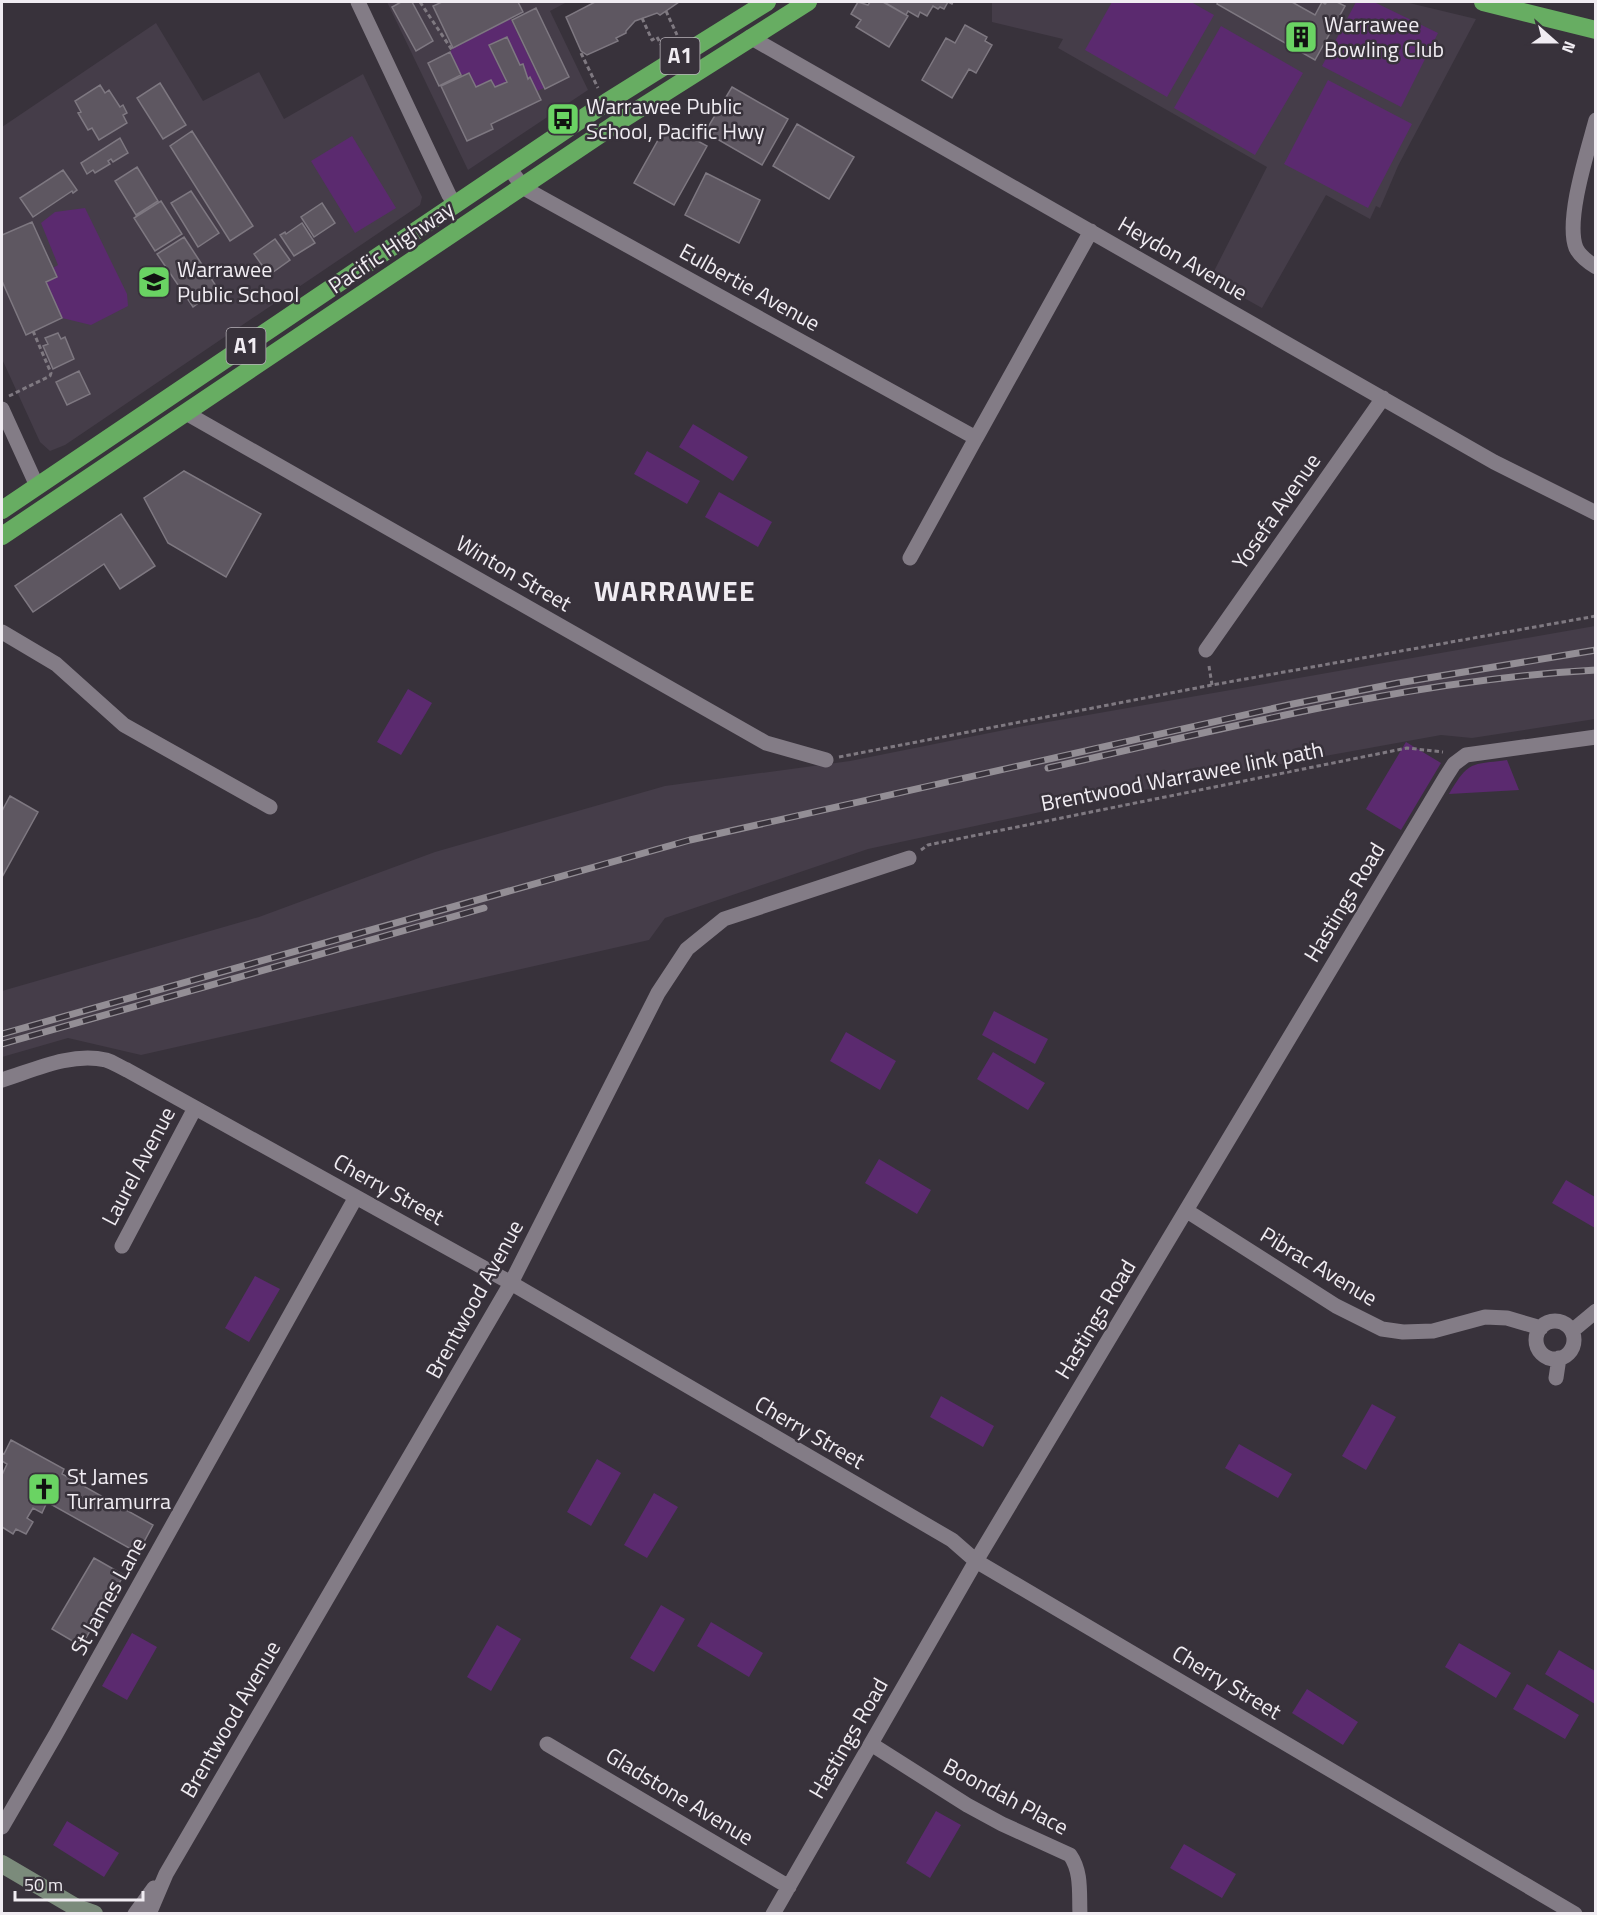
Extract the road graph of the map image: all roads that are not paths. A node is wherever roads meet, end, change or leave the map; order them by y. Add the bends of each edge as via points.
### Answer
1 (358, 2) edge
2 (767, 2) edge
3 (808, 2) edge
4 (1483, 2) edge
5 (1596, 30) edge
6 (750, 36) junction
7 (1596, 120) edge
8 (509, 168) junction
9 (524, 188) junction
10 (456, 205) junction
11 (1091, 231) junction
12 (1596, 267) edge
13 (1383, 398) junction
14 (5, 403) edge
15 (186, 413) junction
16 (976, 438) junction
17 (37, 486) junction
18 (2, 510) edge
19 (1596, 513) edge
20 (2, 536) edge
21 (910, 558) dead end
22 (2, 632) edge
23 (1206, 650) road end
24 (1596, 736) edge
25 (826, 760) road end
26 (270, 807) dead end
27 (909, 858) road end
28 (2, 1080) edge
29 (195, 1108) junction
30 (357, 1197) junction
31 (1187, 1211) junction
32 (122, 1246) dead end
33 (511, 1283) junction
34 (1596, 1311) edge
35 (1541, 1328) junction
36 (1572, 1330) junction
37 (1559, 1358) junction
38 (1556, 1378) dead end
39 (976, 1561) junction
40 (548, 1744) dead end
41 (871, 1744) junction
42 (2, 1827) edge
43 (2, 1864) edge
44 (166, 1874) junction
45 (789, 1887) junction
46 (84, 1912) edge
47 (135, 1914) edge
48 (149, 1914) edge
49 (773, 1914) edge
50 (1080, 1914) edge
51 (1575, 1914) edge

1 - 10 street
2 - 8 highway, Pacific Highway / A1
3 - 6 highway, Pacific Highway / A1
4 - 5 highway
6 - 9 highway, Pacific Highway / A1
6 - 11 street, Heydon Avenue
7 - 12 street via 1574,228 1577,249
8 - 9 street, Eulbertie Avenue
8 - 10 highway, Pacific Highway / A1
9 - 15 highway, Pacific Highway / A1
9 - 16 street, Eulbertie Avenue
10 - 17 highway, Pacific Highway / A1
11 - 13 street, Heydon Avenue
11 - 16 street
13 - 19 street, Heydon Avenue via 1494,462
13 - 23 street, Yosefa Avenue
14 - 17 street
15 - 20 highway, Pacific Highway / A1
15 - 25 street, Winton Street via 766,743
16 - 21 street
17 - 18 highway, Pacific Highway / A1
22 - 26 street via 56,664 124,724
24 - 31 street, Hastings Road via 1466,755 1454,764
27 - 33 street, Brentwood Avenue via 724,920 687,949 658,993
28 - 29 street, Cherry Street via 73,1059 93,1058 108,1061
29 - 30 street, Cherry Street
29 - 32 street, Laurel Avenue
30 - 33 street, Cherry Street
30 - 42 street, St James Lane
31 - 35 street, Pibrac Avenue via 1336,1306 1382,1329 1433,1331 1485,1317 1508,1318
31 - 39 street, Hastings Road
33 - 39 street, Cherry Street via 952,1540
33 - 44 street, Brentwood Avenue
34 - 36 street
35 - 36 street via 1557,1321
35 - 37 street via 1537,1342 1541,1351
36 - 37 street via 1573,1345
37 - 38 street
39 - 41 street, Hastings Road
39 - 51 street, Cherry Street
40 - 45 street, Gladstone Avenue
41 - 45 street, Hastings Road
41 - 50 street, Boondah Place via 968,1805 1070,1856 1078,1873
43 - 46 main road
44 - 47 street, Brentwood Avenue
44 - 48 street, Brentwood Avenue
45 - 49 street, Hastings Road

